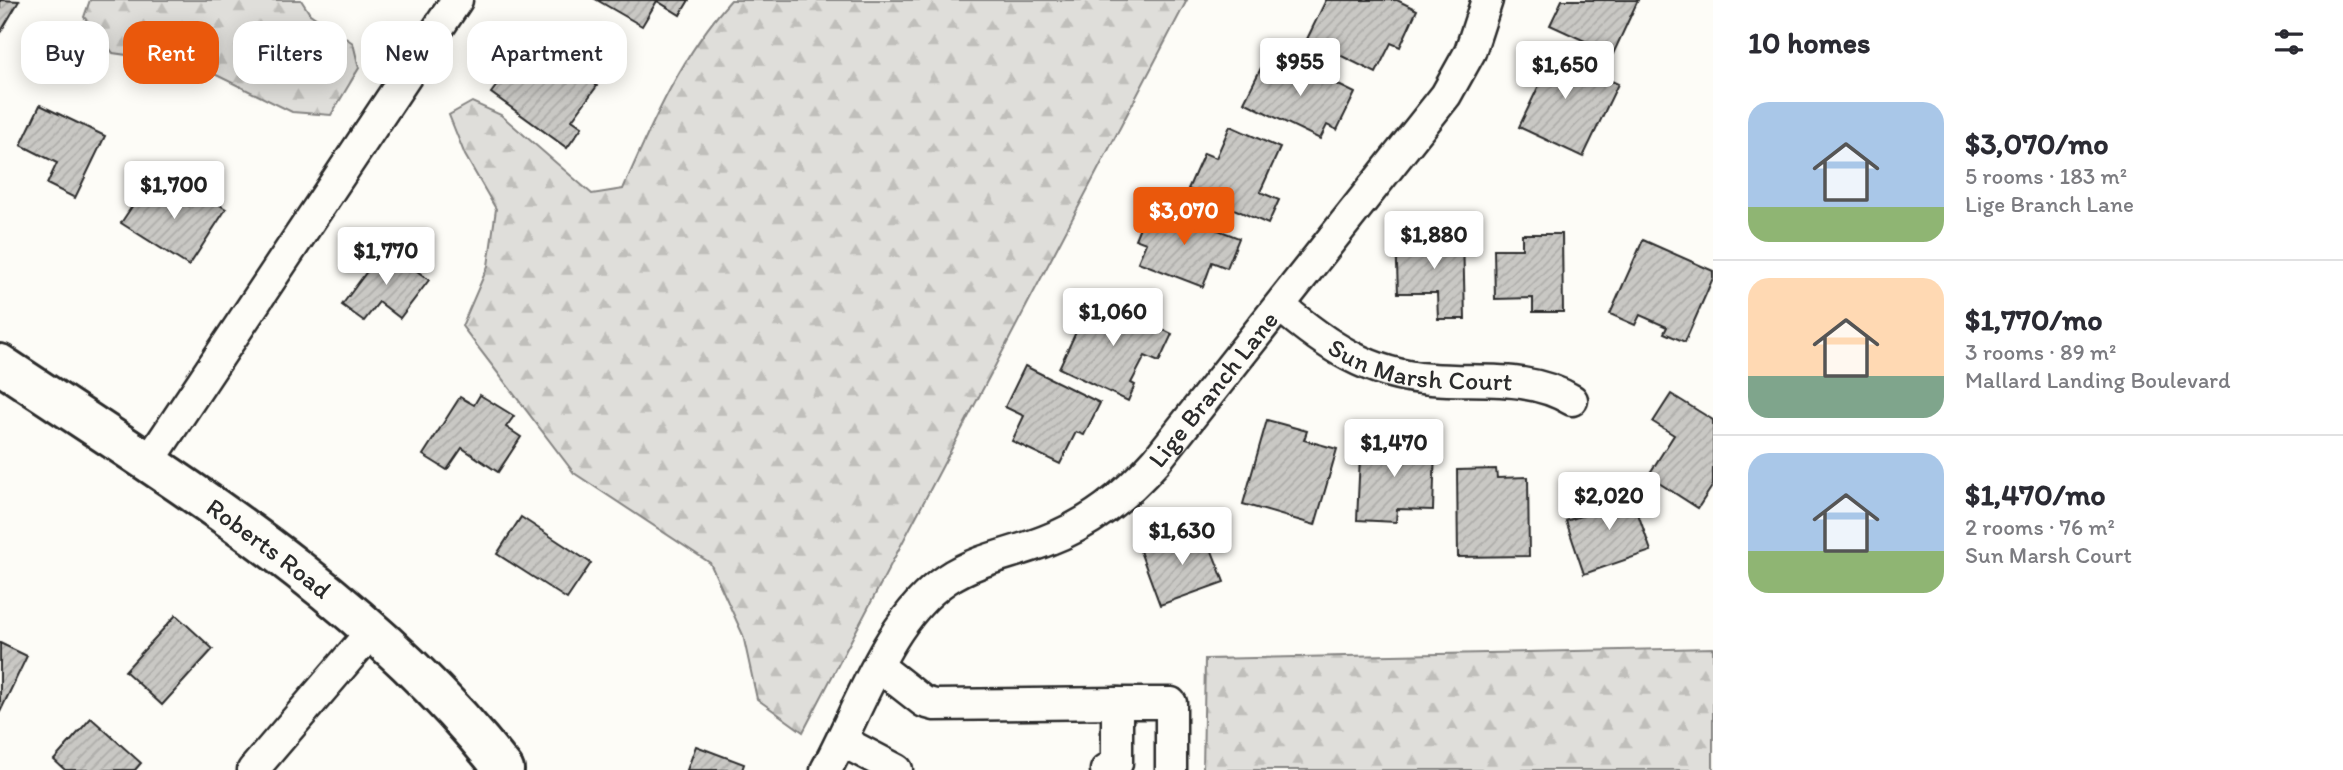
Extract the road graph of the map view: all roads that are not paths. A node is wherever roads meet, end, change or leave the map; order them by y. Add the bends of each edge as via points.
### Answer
1 (457, 0) edge
2 (1487, 0) edge
3 (1280, 306) junction
4 (0, 364) edge
5 (1572, 400) dead end
6 (148, 463) junction
7 (371, 632) junction
8 (878, 666) junction
9 (1117, 703) junction
10 (842, 741) junction
11 (253, 770) edge
12 (503, 770) edge
13 (826, 770) edge
14 (897, 770) edge
15 (1106, 770) edge
16 (1171, 770) edge

1 - 6 street
2 - 3 street, Lige Branch Lane via 1470,52 1446,95
3 - 5 street, Sun Marsh Court via 1321,341 1376,370 1431,379 1531,383
3 - 8 street, Lige Branch Lane via 1134,486 1077,527 986,559 945,579 914,609
4 - 6 main road, Roberts Road
6 - 7 main road, Roberts Road via 255,536
7 - 11 street
7 - 12 main road, Roberts Road
8 - 9 street via 924,702 935,705
8 - 10 street, Lige Branch Lane
9 - 15 street via 1117,763
9 - 16 street via 1171,703
10 - 13 street, Lige Branch Lane
10 - 14 street

